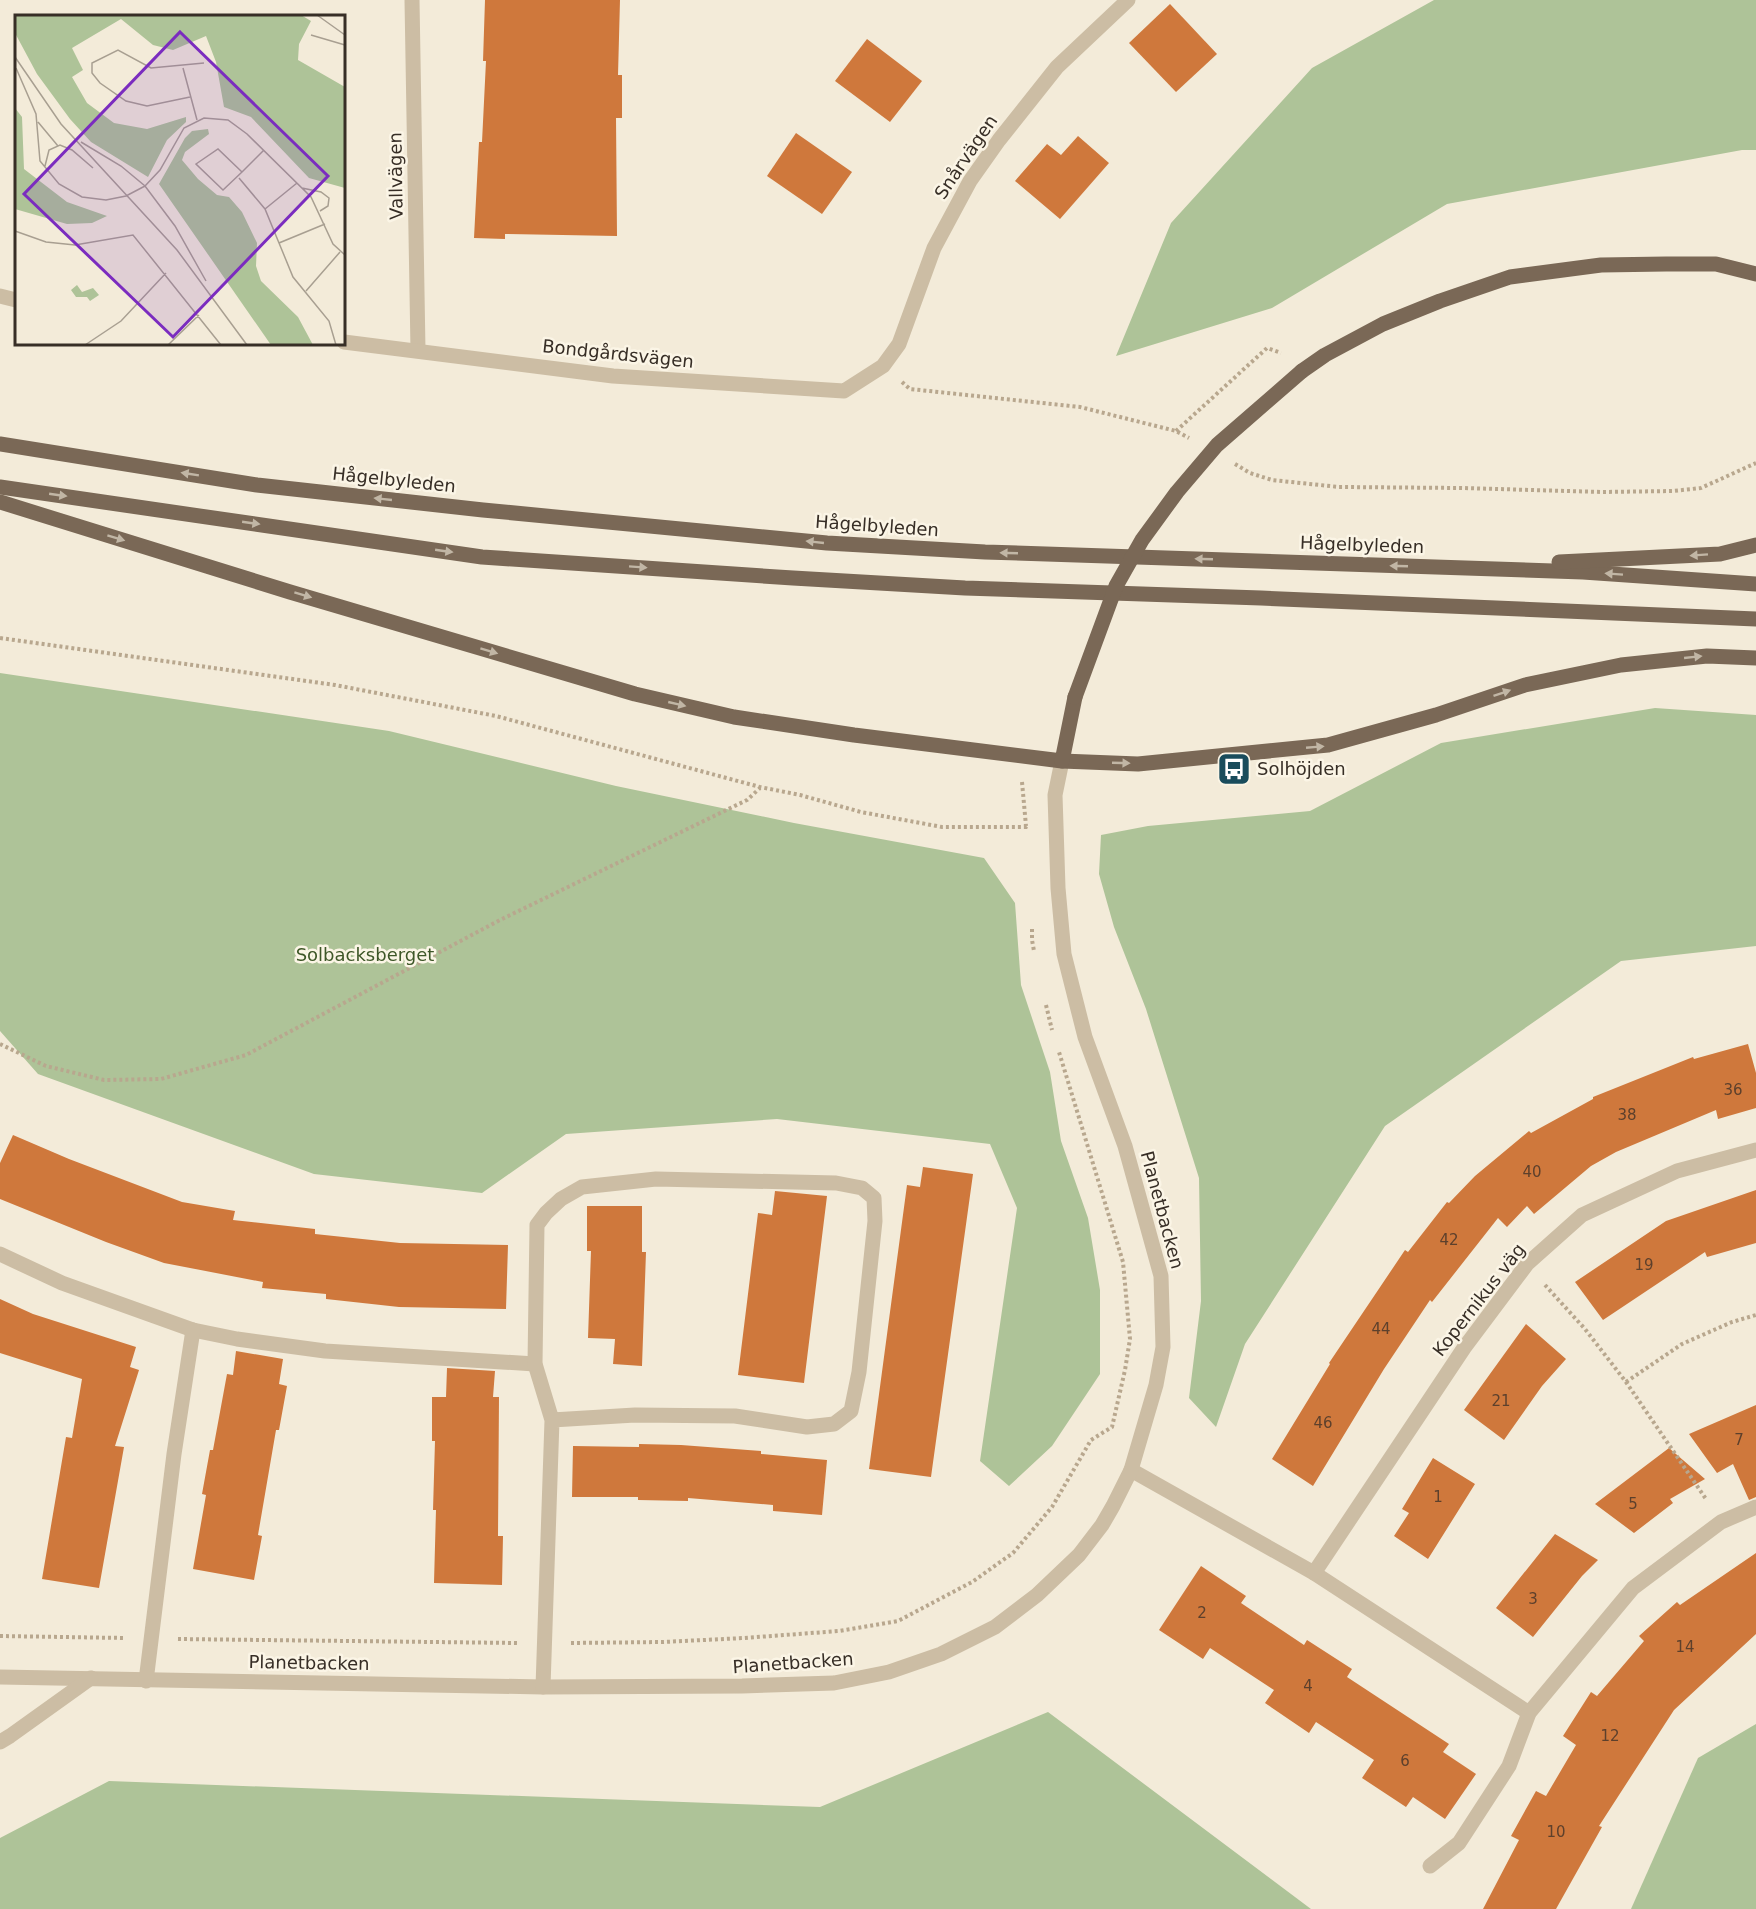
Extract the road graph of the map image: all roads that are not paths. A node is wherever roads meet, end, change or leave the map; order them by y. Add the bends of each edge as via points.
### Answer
1 (412, 0) edge
2 (1128, 0) edge
3 (1756, 274) edge
4 (0, 296) edge
5 (15, 300) edge
6 (345, 342) edge
7 (418, 350) junction
8 (883, 366) joint
9 (0, 444) edge
10 (0, 487) edge
11 (0, 502) edge
12 (1756, 545) edge
13 (1457, 568) junction
14 (1756, 584) edge
15 (1756, 620) edge
16 (1756, 658) edge
17 (1062, 761) junction
18 (1756, 1150) edge
19 (0, 1254) edge
20 (193, 1330) junction
21 (535, 1364) junction
22 (552, 1420) junction
23 (1131, 1470) junction
24 (1756, 1507) edge
25 (1314, 1573) junction
26 (0, 1677) edge
27 (91, 1678) junction
28 (146, 1680) junction
29 (543, 1687) junction
30 (1529, 1713) junction
31 (0, 1742) edge
32 (1430, 1866) dead end

1 - 7 street, Vallvägen
2 - 8 street, Snårvägen via 1057,67 970,181 934,248 899,344
3 - 17 main road, bridge via 1716,264 1666,264 1601,265 1510,277 1383,324 1302,371 1217,446 1142,540 1116,586 1075,697
4 - 5 street
6 - 7 street, Bondgårdsvägen
7 - 8 street, Bondgårdsvägen via 613,376 844,391
13 -> 9 main road, Hågelbyleden via 827,543 257,484
10 -> 15 main road via 494,557 965,588
11 -> 17 main road via 635,694 734,717
12 -> 13 main road via 1720,554
14 -> 13 main road, Hågelbyleden
17 -> 16 main road via 1138,764 1328,746 1436,716 1525,685 1621,665 1707,656
17 - 23 street, Planetbacken via 1055,795 1064,954 1085,1037 1125,1146 1161,1276 1163,1347
18 - 25 street, Kopernikus väg via 1677,1171 1582,1215 1527,1264 1464,1348
19 - 20 street via 62,1283
20 - 21 street via 325,1351
20 - 28 street
21 - 22 street
21 - 22 street via 537,1225 561,1199 582,1187 656,1179 836,1183 862,1188 874,1198 859,1372 851,1411 834,1424 807,1427 735,1416 635,1415
22 - 29 street
23 - 25 street
23 - 29 street, Planetbacken via 1102,1525 1079,1555 1037,1595 995,1627 941,1654 889,1672 834,1683
24 - 30 street via 1721,1522 1633,1588
25 - 30 street
26 - 27 street, Planetbacken
27 - 28 street, Planetbacken
27 - 31 street
28 - 29 street, Planetbacken
30 - 32 street via 1509,1767 1459,1842

